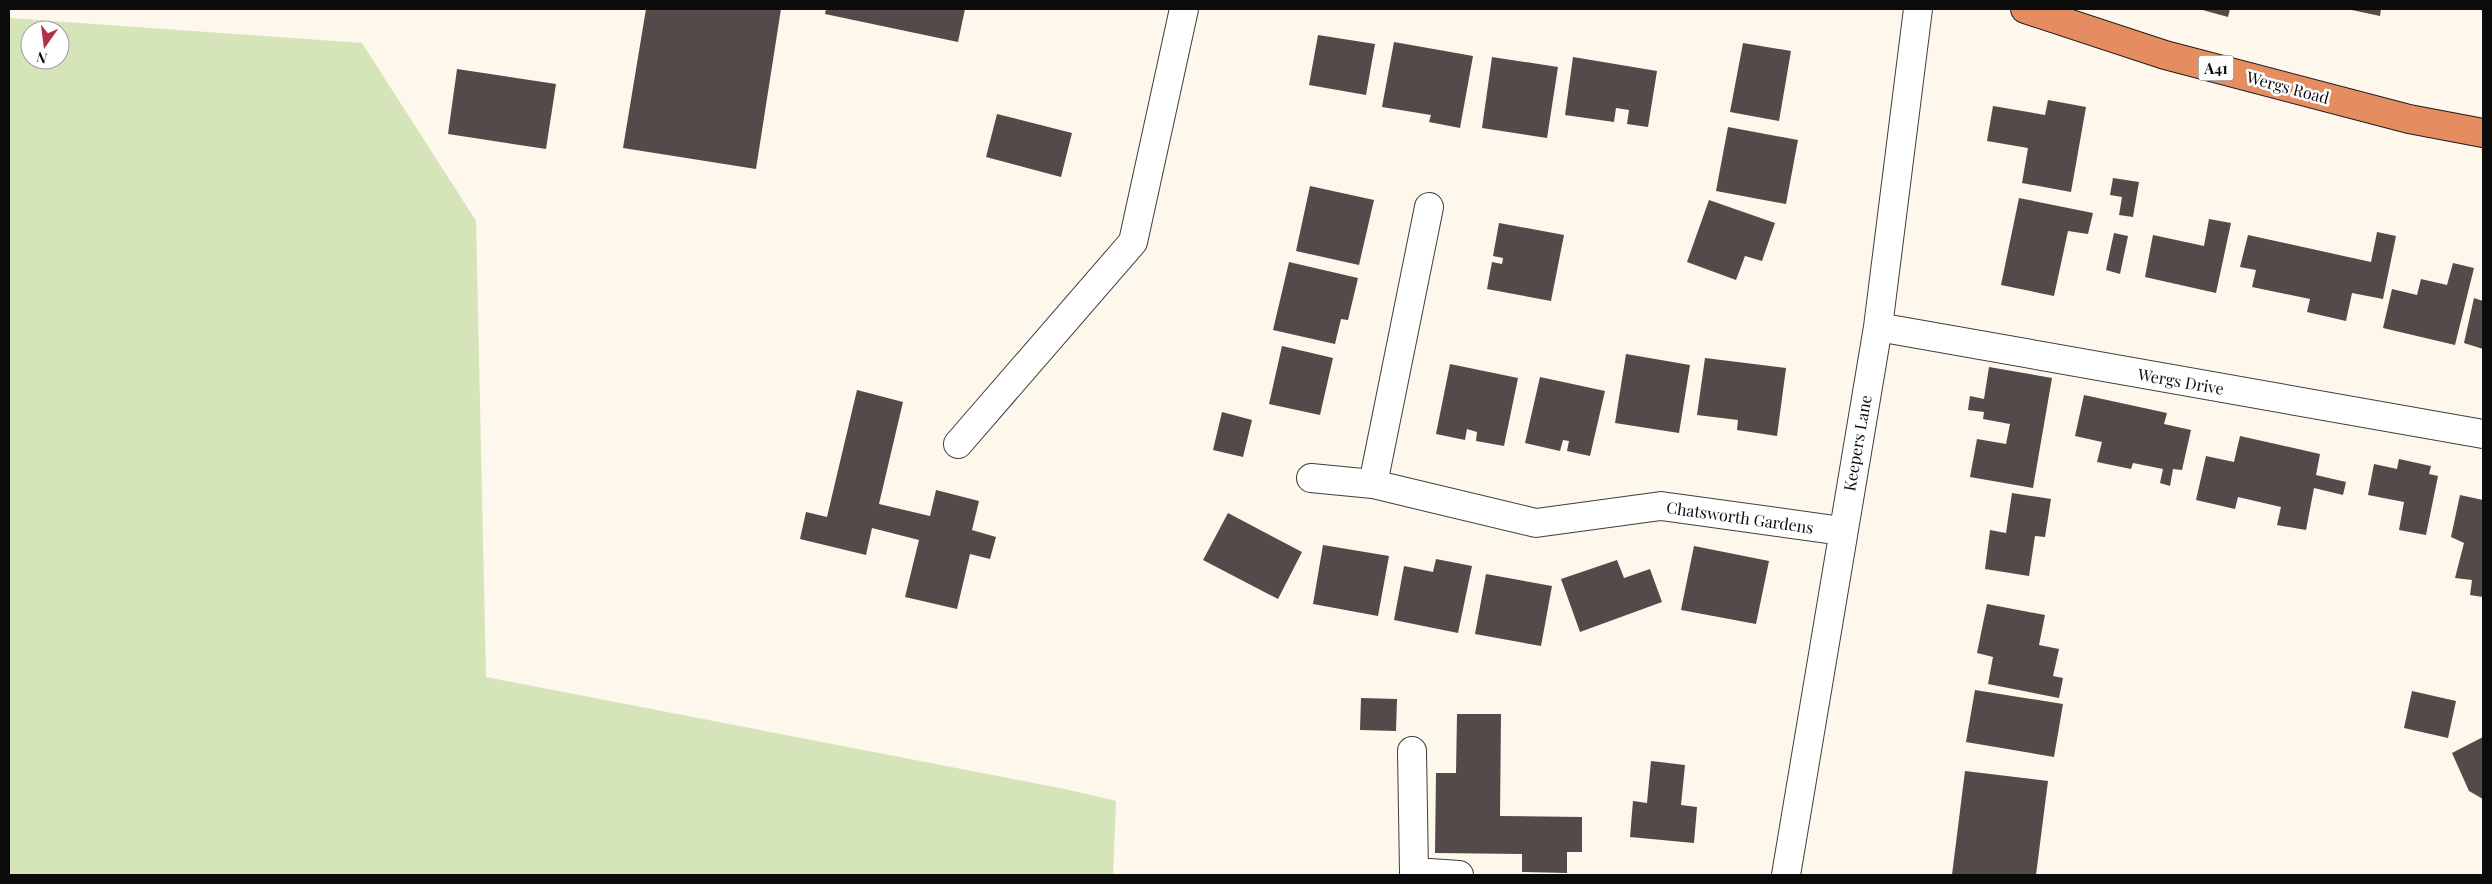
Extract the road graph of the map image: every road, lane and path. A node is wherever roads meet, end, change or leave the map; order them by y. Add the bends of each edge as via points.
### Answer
1 (1184, 9) edge
2 (1918, 9) edge
3 (2025, 9) edge
4 (2483, 113) edge
5 (2409, 119) junction
6 (2483, 133) edge
7 (1429, 207) dead end
8 (1878, 327) junction
9 (2483, 434) edge
10 (958, 444) dead end
11 (1311, 478) dead end
12 (1373, 484) junction
13 (1842, 531) junction
14 (1412, 751) dead end
15 (1460, 875) edge
16 (1786, 875) edge

1 - 10 street via 1133,242
2 - 8 street, Keepers Lane
3 - 5 highway, Wergs Road / A41 via 2165,55
4 - 5 highway, Wergs Road / A41
5 - 6 highway, Wergs Road / A41
7 - 12 street
8 - 9 street, Wergs Drive
8 - 13 street, Keepers Lane
11 - 12 street, Chatsworth Gardens
12 - 13 street, Chatsworth Gardens via 1536,523 1661,506
13 - 16 street, Keepers Lane
14 - 15 street via 1414,872

